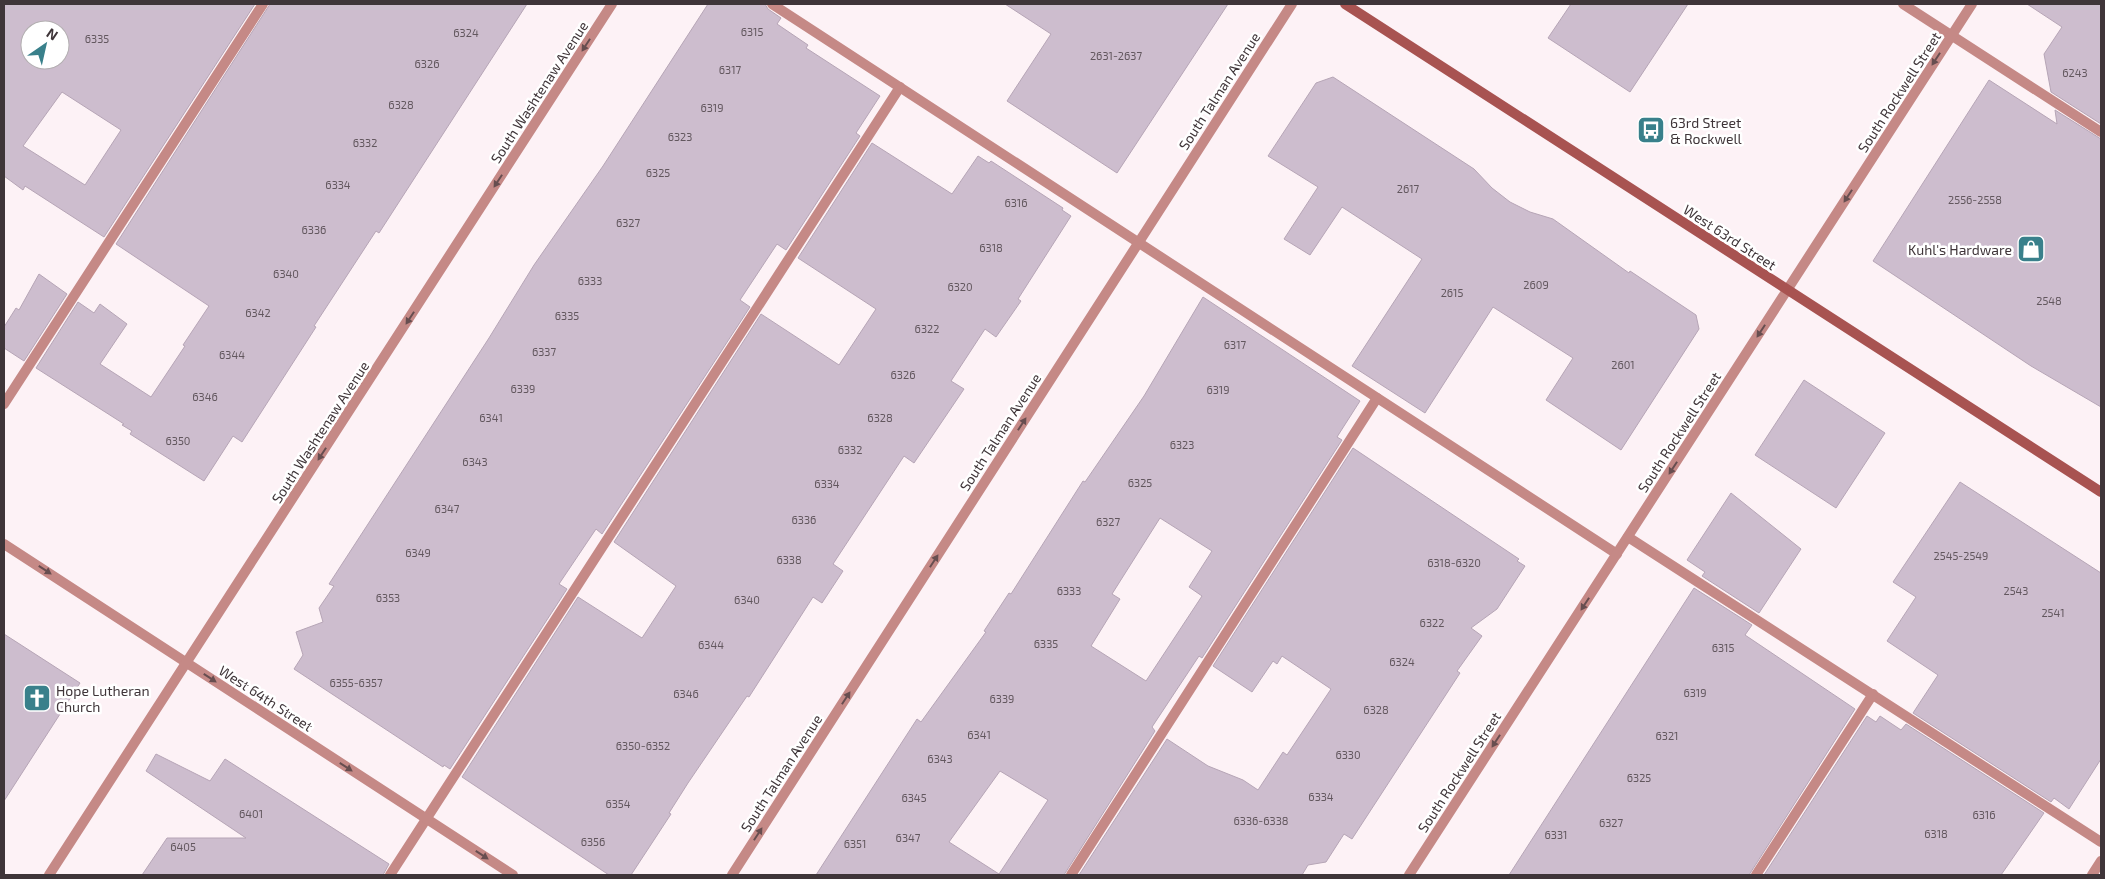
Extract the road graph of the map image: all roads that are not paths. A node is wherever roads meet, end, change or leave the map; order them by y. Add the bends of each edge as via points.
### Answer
1 (263, 4) edge
2 (612, 4) edge
3 (772, 4) edge
4 (1292, 4) edge
5 (1345, 4) edge
6 (1904, 4) edge
7 (1972, 4) edge
8 (1952, 35) junction
9 (900, 87) junction
10 (2101, 132) edge
11 (1138, 242) junction
12 (1787, 290) junction
13 (1377, 398) junction
14 (4, 404) edge
15 (2101, 492) edge
16 (1628, 537) junction
17 (4, 544) edge
18 (1617, 554) junction
19 (187, 663) junction
20 (1873, 694) junction
21 (427, 819) junction
22 (2101, 842) edge
23 (2101, 861) edge
24 (49, 875) edge
25 (390, 875) edge
26 (513, 875) edge
27 (732, 875) edge
28 (1071, 875) edge
29 (1409, 875) edge
30 (1756, 875) edge
31 (2092, 875) edge

1 - 14 street
2 -> 19 street, South Washtenaw Avenue
3 - 9 street
4 - 11 street, South Talman Avenue
5 - 12 main road, West 63rd Street
6 - 8 street
7 - 8 street, South Rockwell Street
8 - 10 street
8 -> 12 street, South Rockwell Street
9 - 11 street
9 - 21 street
11 - 13 street
27 -> 11 street, South Talman Avenue
12 - 15 main road, West 63rd Street
12 -> 16 street, South Rockwell Street
13 - 18 street
13 - 28 street
16 - 18 street, South Rockwell Street
16 - 20 street
17 -> 19 street, West 64th Street
18 -> 29 street, South Rockwell Street
19 -> 21 street, West 64th Street
19 - 24 street, South Washtenaw Avenue
20 - 22 street
20 - 30 street
21 - 25 street
21 -> 26 street, West 64th Street
23 - 31 street

